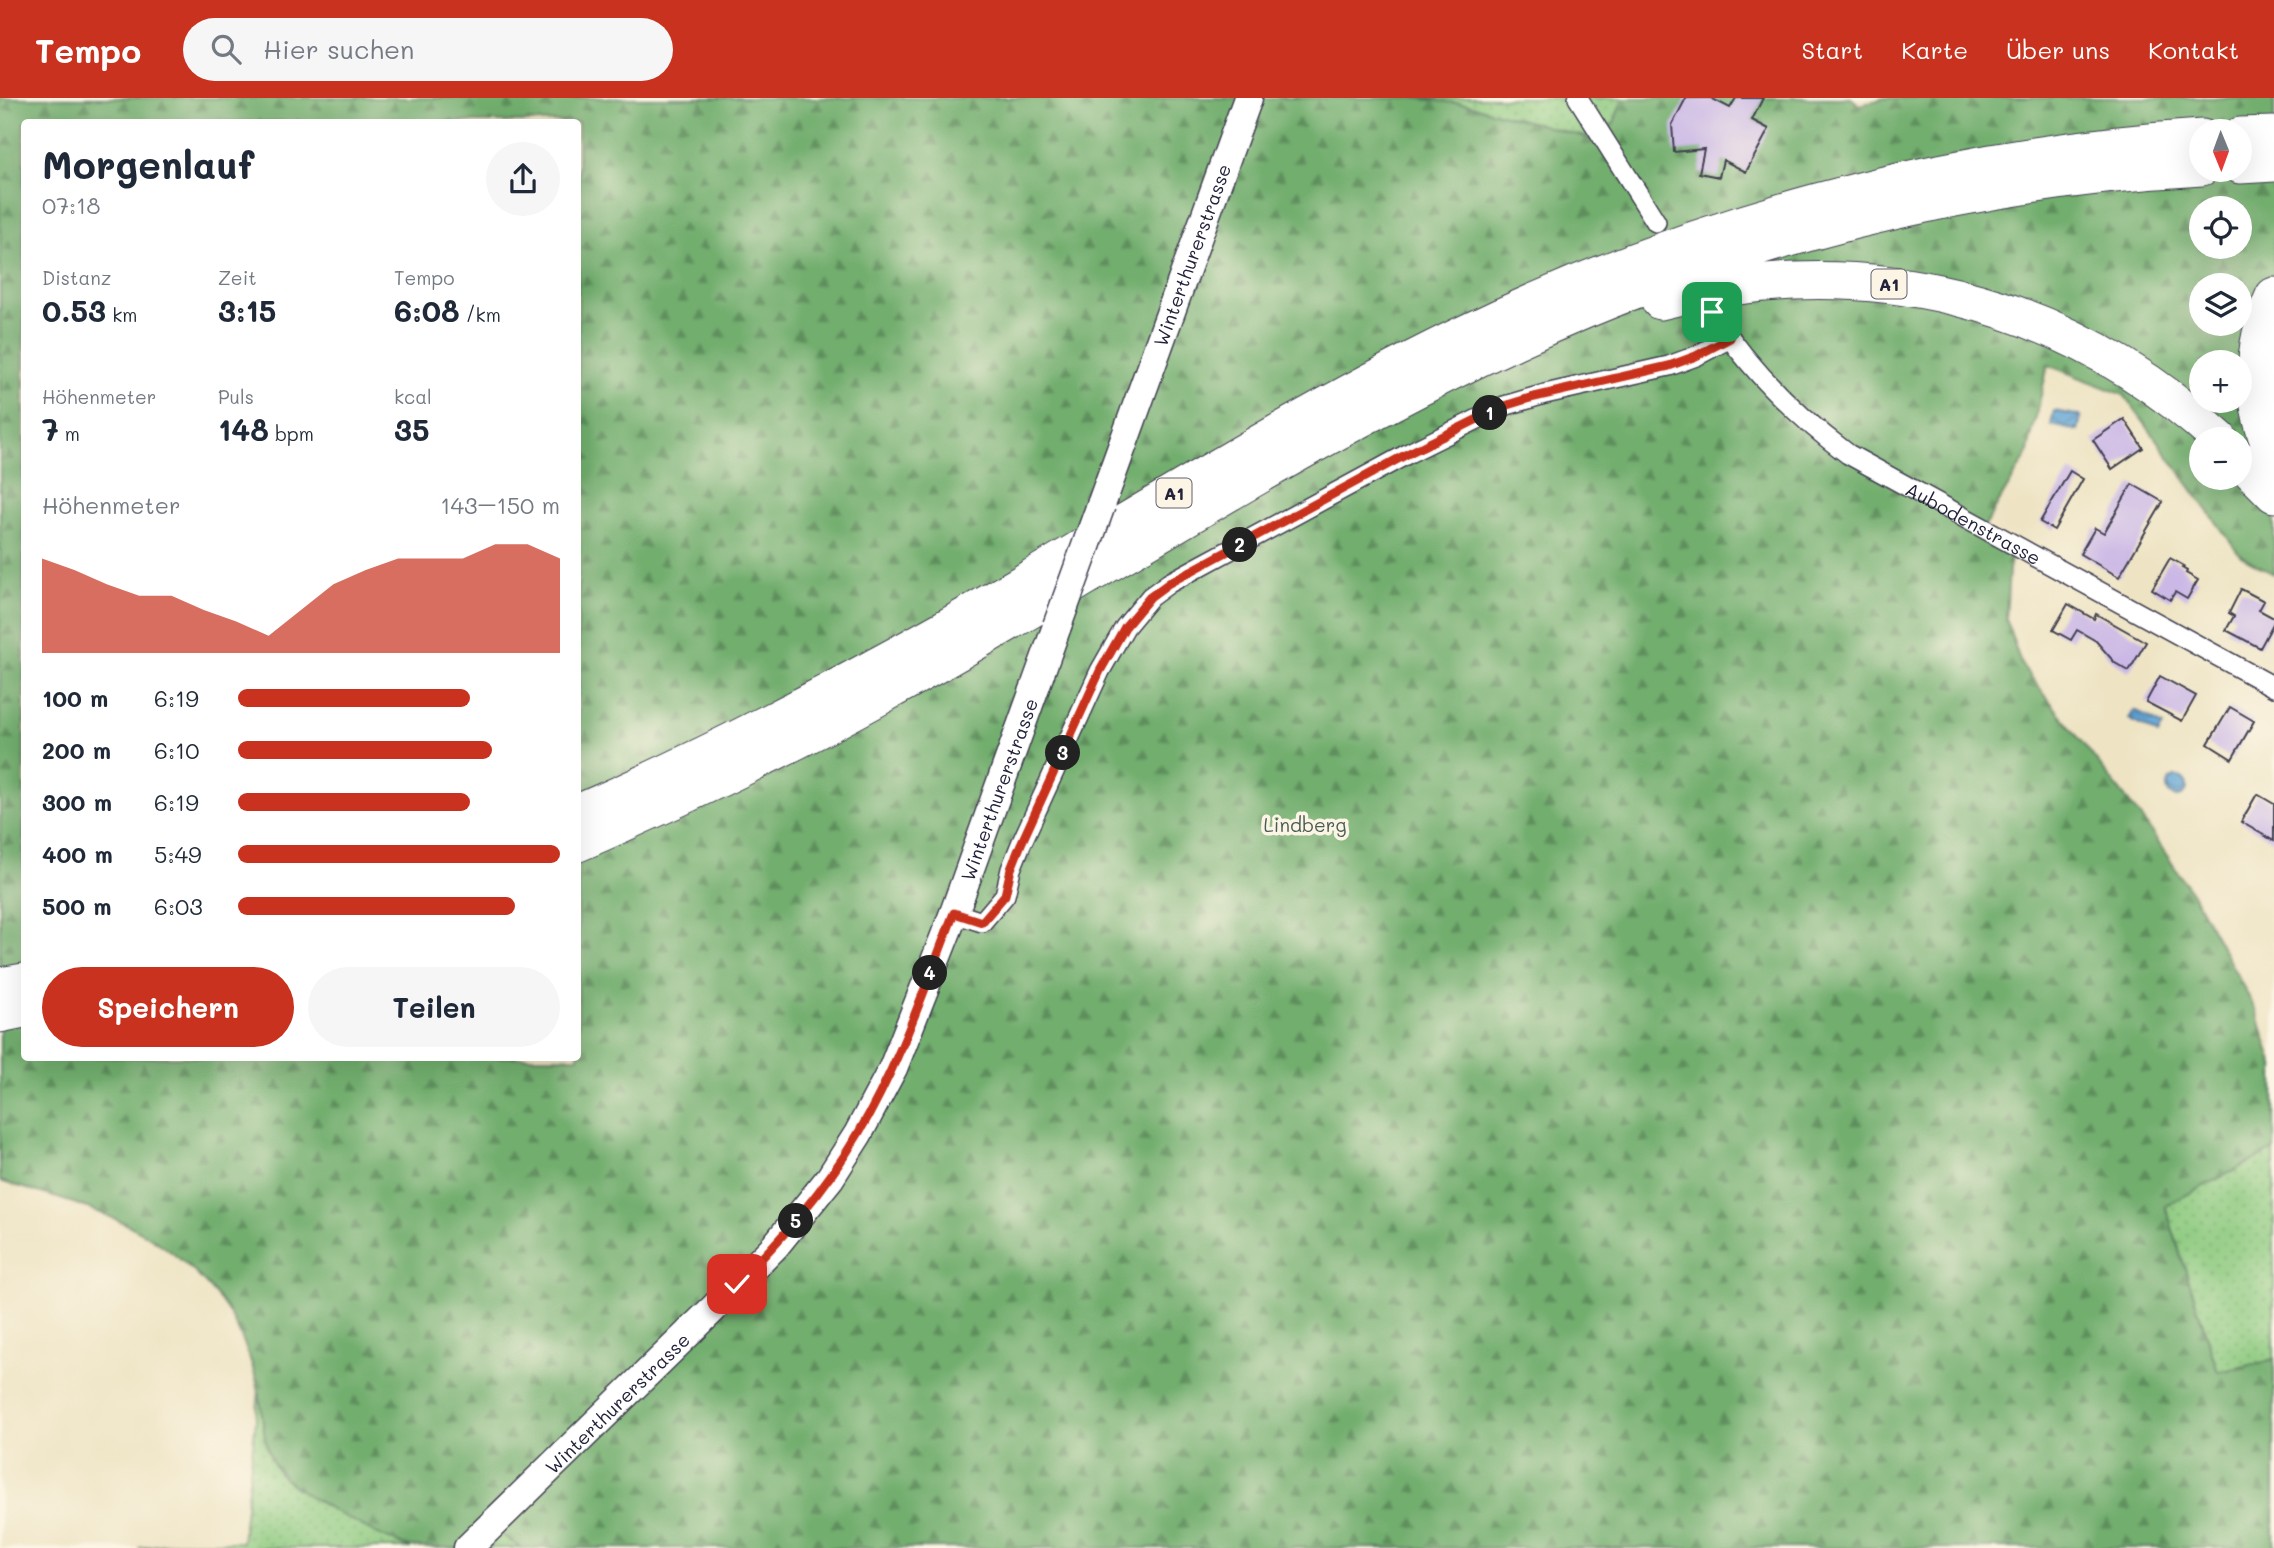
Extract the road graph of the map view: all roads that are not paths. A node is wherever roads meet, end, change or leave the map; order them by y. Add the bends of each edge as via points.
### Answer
1 (1248, 98) edge
2 (1577, 98) edge
3 (2274, 135) edge
4 (2252, 136) edge
5 (2189, 139) edge
6 (2274, 163) edge
7 (2252, 164) edge
8 (2189, 168) edge
9 (1656, 222) dead end
10 (2274, 296) edge
11 (1712, 312) dead end
12 (1524, 337) junction
13 (1730, 338) junction
14 (2205, 427) edge
15 (2274, 455) edge
16 (2252, 472) edge
17 (2274, 494) edge
18 (2274, 687) edge
19 (581, 812) edge
20 (581, 842) edge
21 (954, 913) junction
22 (21, 982) edge
23 (0, 986) edge
24 (21, 1010) edge
25 (0, 1014) edge
26 (468, 1548) edge

1 - 21 main road, Winterthurerstrasse, bridge
2 - 9 street
3 - 4 highway
5 - 19 highway, A1 via 2038,156 1873,187 1716,232 1582,282 1455,339 1318,410 807,705
6 - 7 highway
8 - 12 highway, A1 via 2042,183 1846,223 1700,266
10 - 15 highway via 2260,336 2256,372 2261,415
11 - 13 street, Aubodenstrasse
12 - 14 highway, A1 via 1734,286 1845,281 1916,288 2004,310 2082,342 2150,383
12 - 20 highway, A1 via 1331,434 857,708 704,787
13 - 18 street, Aubodenstrasse via 1787,405 1848,454
13 - 21 street via 1669,366 1504,406 1191,570 1150,597 1125,627 1100,671 1021,844 1005,895 982,922
16 - 17 highway
21 - 26 main road, Winterthurerstrasse via 892,1068 830,1178 737,1284
22 - 23 highway
24 - 25 highway

